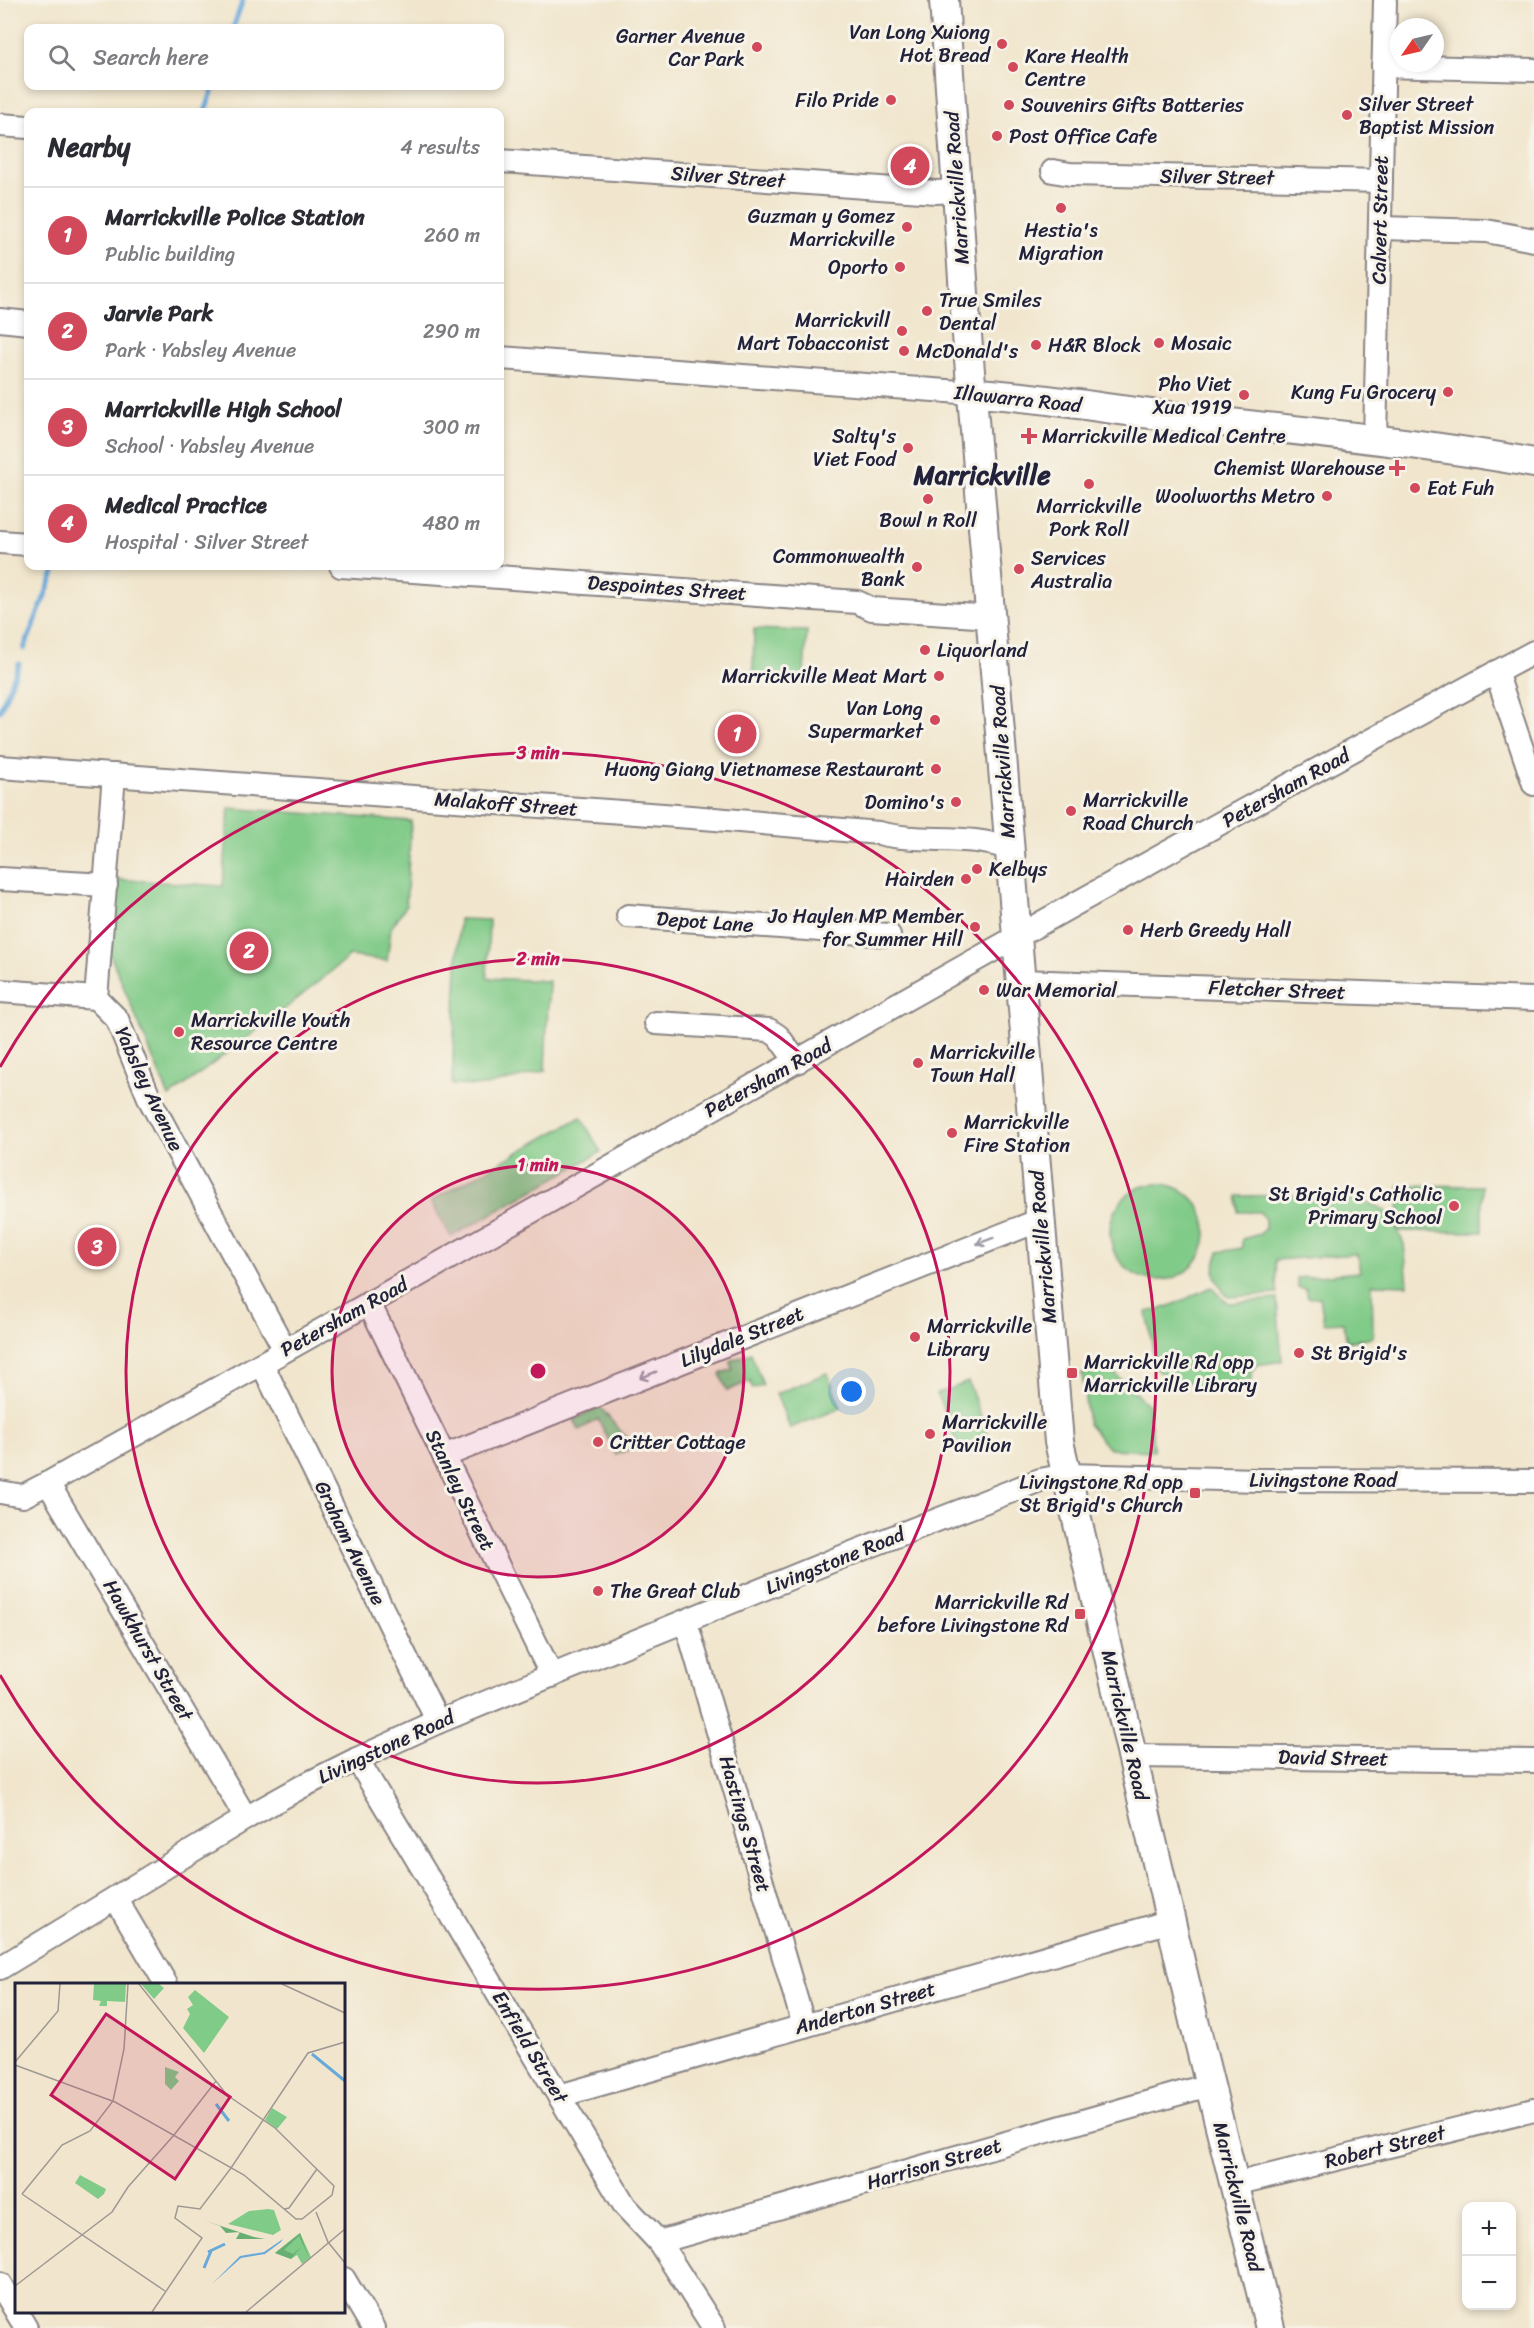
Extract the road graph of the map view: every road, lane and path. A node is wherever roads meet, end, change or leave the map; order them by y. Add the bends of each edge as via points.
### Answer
1 (944, 0) edge
2 (1385, 0) edge
3 (1383, 66) junction
4 (1534, 69) edge
5 (0, 125) edge
6 (24, 127) edge
7 (504, 161) edge
8 (1053, 171) dead end
9 (1381, 181) junction
10 (957, 191) junction
11 (1381, 228) junction
12 (1534, 240) edge
13 (0, 320) edge
14 (24, 323) edge
15 (504, 358) edge
16 (974, 393) junction
17 (1375, 440) junction
18 (1534, 463) edge
19 (0, 542) edge
20 (24, 544) edge
21 (398, 570) edge
22 (991, 617) junction
23 (1534, 652) edge
24 (1496, 672) junction
25 (0, 767) edge
26 (114, 775) junction
27 (1534, 784) edge
28 (1010, 849) junction
29 (0, 879) edge
30 (106, 885) junction
31 (628, 916) dead end
32 (889, 935) dead end
33 (1018, 937) junction
34 (1020, 981) junction
35 (0, 991) edge
36 (96, 998) junction
37 (1534, 999) edge
38 (656, 1023) dead end
39 (797, 1062) junction
40 (1040, 1220) junction
41 (369, 1303) junction
42 (285, 1350) junction
43 (262, 1364) junction
44 (444, 1456) junction
45 (1067, 1475) junction
46 (1534, 1481) edge
47 (48, 1483) junction
48 (0, 1492) edge
49 (686, 1622) junction
50 (552, 1676) junction
51 (438, 1722) junction
52 (1132, 1756) junction
53 (357, 1759) junction
54 (1534, 1761) edge
55 (246, 1818) junction
56 (116, 1899) junction
57 (1171, 1921) junction
58 (0, 1968) edge
59 (165, 1983) edge
60 (804, 2026) junction
61 (1209, 2085) junction
62 (559, 2096) junction
63 (1534, 2109) edge
64 (1235, 2184) junction
65 (659, 2242) junction
66 (345, 2281) edge
67 (0, 2284) edge
68 (15, 2309) edge
69 (17, 2313) edge
70 (26, 2328) edge
71 (373, 2328) edge
72 (714, 2328) edge
73 (1270, 2328) edge

1 - 10 main road, Marrickville Road
2 - 3 street, Calvert Street
3 - 4 street
3 - 9 street, Calvert Street
5 - 6 street
7 - 10 street, Silver Street
8 - 9 street, Silver Street
9 - 11 street, Calvert Street
10 - 16 main road, Marrickville Road
11 - 12 street via 1486,231
11 - 17 street, Calvert Street
13 - 14 street
15 - 16 street, Illawarra Road
16 - 17 main road, Illawarra Road
16 - 22 main road, Marrickville Road
17 - 18 main road, Illawarra Road
19 - 20 street
21 - 22 street, Despointes Street via 857,602 872,609
22 - 28 main road, Marrickville Road
23 - 24 street, Petersham Road
24 - 27 street
24 - 33 street, Petersham Road
25 - 26 street, Malakoff Street
26 - 28 street, Malakoff Street via 879,832 895,837 994,842
26 - 30 street
28 - 33 main road, Marrickville Road
29 - 30 street
30 - 36 street
31 - 32 street, Depot Lane
33 - 34 main road, Marrickville Road
33 - 39 street, Petersham Road
34 - 37 street, Fletcher Street
34 - 40 main road, Marrickville Road
35 - 36 street
36 - 42 street, Yabsley Avenue via 117,1019 150,1100
38 - 39 street via 768,1030 783,1042
39 - 41 street, Petersham Road
40 -> 44 street, Lilydale Street
40 - 45 main road, Marrickville Road via 1059,1442
41 - 42 street, Petersham Road
41 - 44 street, Stanley Street
42 - 43 street, Petersham Road
43 - 47 street, Petersham Road
43 - 51 street, Graham Avenue
44 - 50 street, Stanley Street
45 - 46 street, Livingstone Road
45 - 49 street, Livingstone Road via 1040,1480
45 - 52 main road, Marrickville Road
47 - 48 street, Petersham Road via 23,1496
47 - 55 street, Hawkhurst Street
49 - 50 street, Livingstone Road
49 - 60 street, Hastings Street
50 - 51 street, Livingstone Road
51 - 53 street, Livingstone Road
52 - 54 street, David Street
52 - 57 main road, Marrickville Road
53 - 55 street, Livingstone Road
53 - 62 street, Enfield Street
55 - 56 street, Livingstone Road
56 - 58 street, Livingstone Road
56 - 59 street
57 - 60 street, Anderton Street
57 - 61 main road, Marrickville Road
60 - 62 street, Anderton Street
61 - 64 main road, Marrickville Road
61 - 65 street, Harrison Street
62 - 65 street, Enfield Street via 625,2206
63 - 64 street, Robert Street
64 - 73 main road, Marrickville Road
65 - 72 street, Enfield Street
66 - 71 street
67 - 68 street
69 - 70 street

